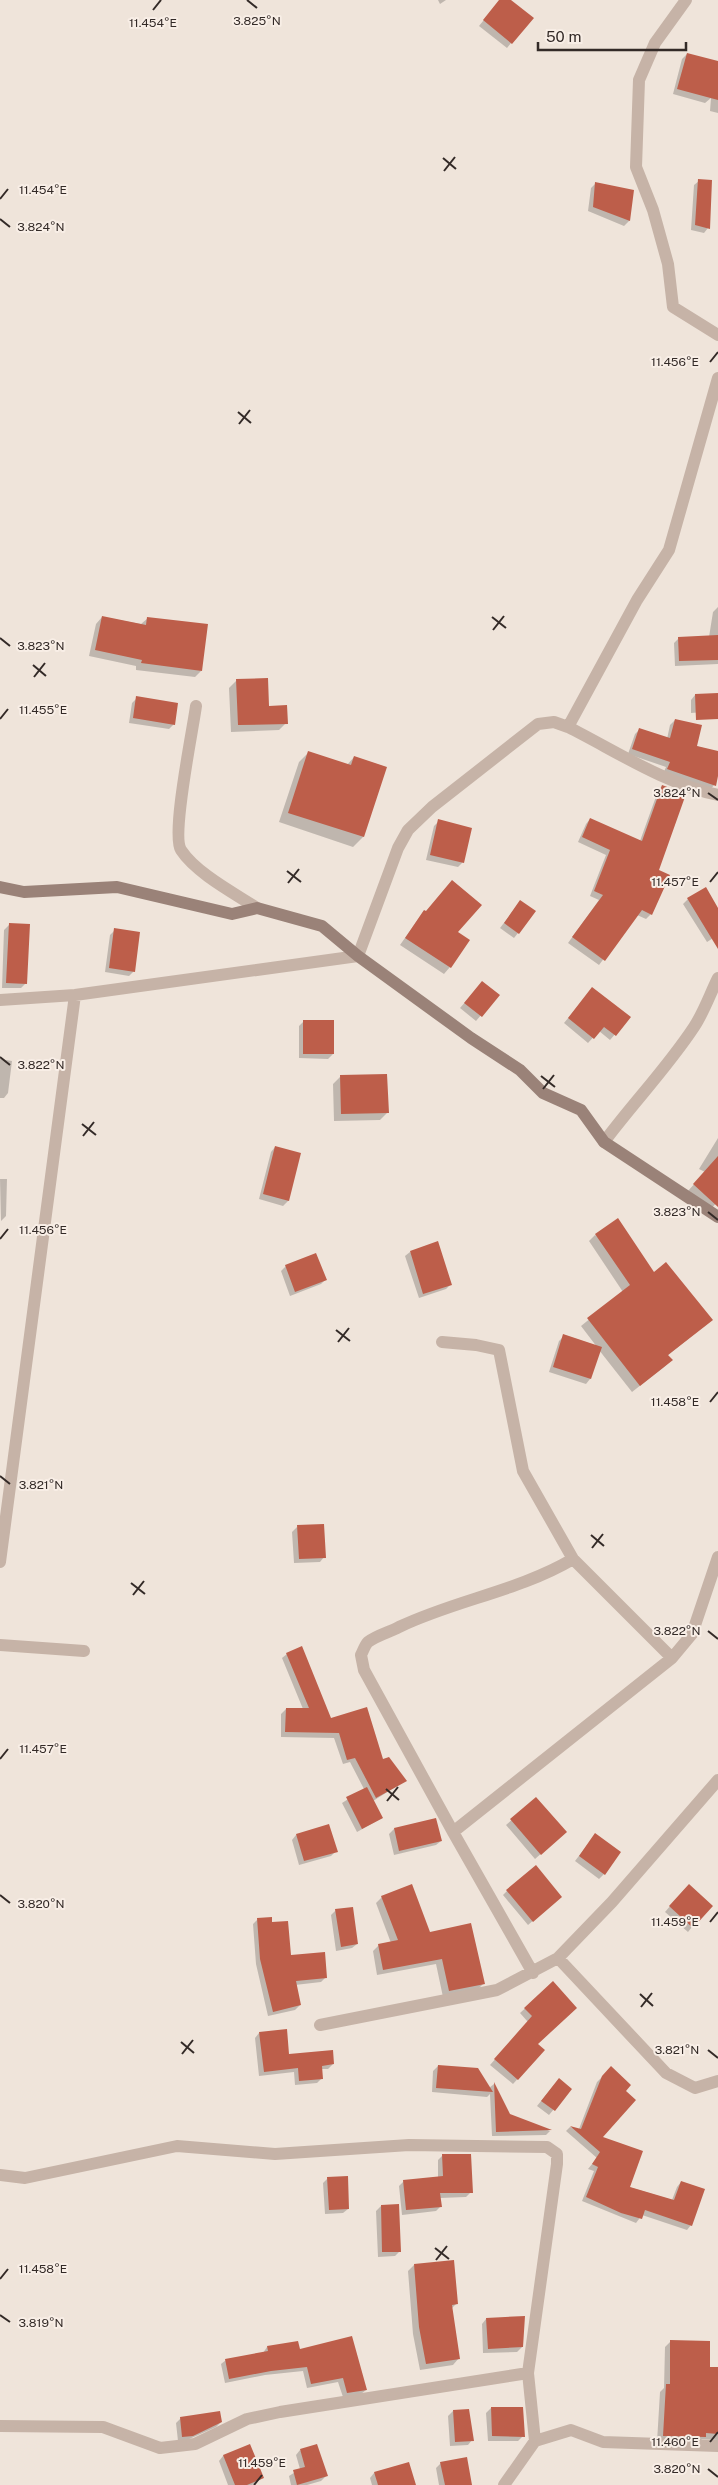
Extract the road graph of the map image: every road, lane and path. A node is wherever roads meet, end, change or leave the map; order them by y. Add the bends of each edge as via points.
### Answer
1 (686, 0) edge
2 (718, 335) edge
3 (718, 378) edge
4 (196, 706) dead end
5 (568, 727) junction
6 (718, 795) edge
7 (0, 887) edge
8 (257, 908) junction
9 (358, 956) junction
10 (718, 978) edge
11 (75, 995) junction
12 (0, 1000) edge
13 (604, 1142) junction
14 (718, 1217) edge
15 (442, 1342) dead end
16 (718, 1557) edge
17 (573, 1560) junction
18 (0, 1562) edge
19 (0, 1644) edge
20 (84, 1651) dead end
21 (672, 1658) junction
22 (717, 1783) edge
23 (453, 1832) junction
24 (558, 1958) junction
25 (533, 1973) junction
26 (320, 2025) dead end
27 (718, 2081) edge
28 (0, 2175) edge
29 (528, 2373) junction
30 (0, 2426) edge
31 (535, 2441) junction
32 (718, 2446) edge
33 (504, 2485) edge

1 - 2 street via 655,43 638,80 636,167 653,210 668,264 673,306
3 - 5 street via 669,550 637,600
4 - 8 street via 178,827 180,849 195,865
5 - 6 street via 697,791
5 - 9 street via 554,722 538,724 432,807 408,830 398,848
7 - 8 street via 24,892 117,887 232,914
8 - 9 street via 322,926
9 - 11 street
9 - 13 street via 470,1038 520,1070 543,1093 581,1110
10 - 13 street via 696,1025
11 - 12 street
11 - 18 street
13 - 14 street
15 - 17 street via 499,1350 523,1471
16 - 21 street via 692,1634
17 - 21 street
17 - 23 street via 478,1599 418,1618 368,1642 361,1655 364,1670
19 - 20 street
21 - 23 street
22 - 24 street
23 - 25 street
24 - 25 street
24 - 27 street via 666,2073 695,2088
25 - 26 street via 497,1990 470,1997
28 - 29 street via 25,2178 177,2146 275,2154 392,2146 547,2147 557,2154 557,2164
29 - 30 street via 280,2412 247,2419 194,2444 160,2448 103,2427
29 - 31 street
31 - 32 street via 571,2430 603,2442
31 - 33 street

